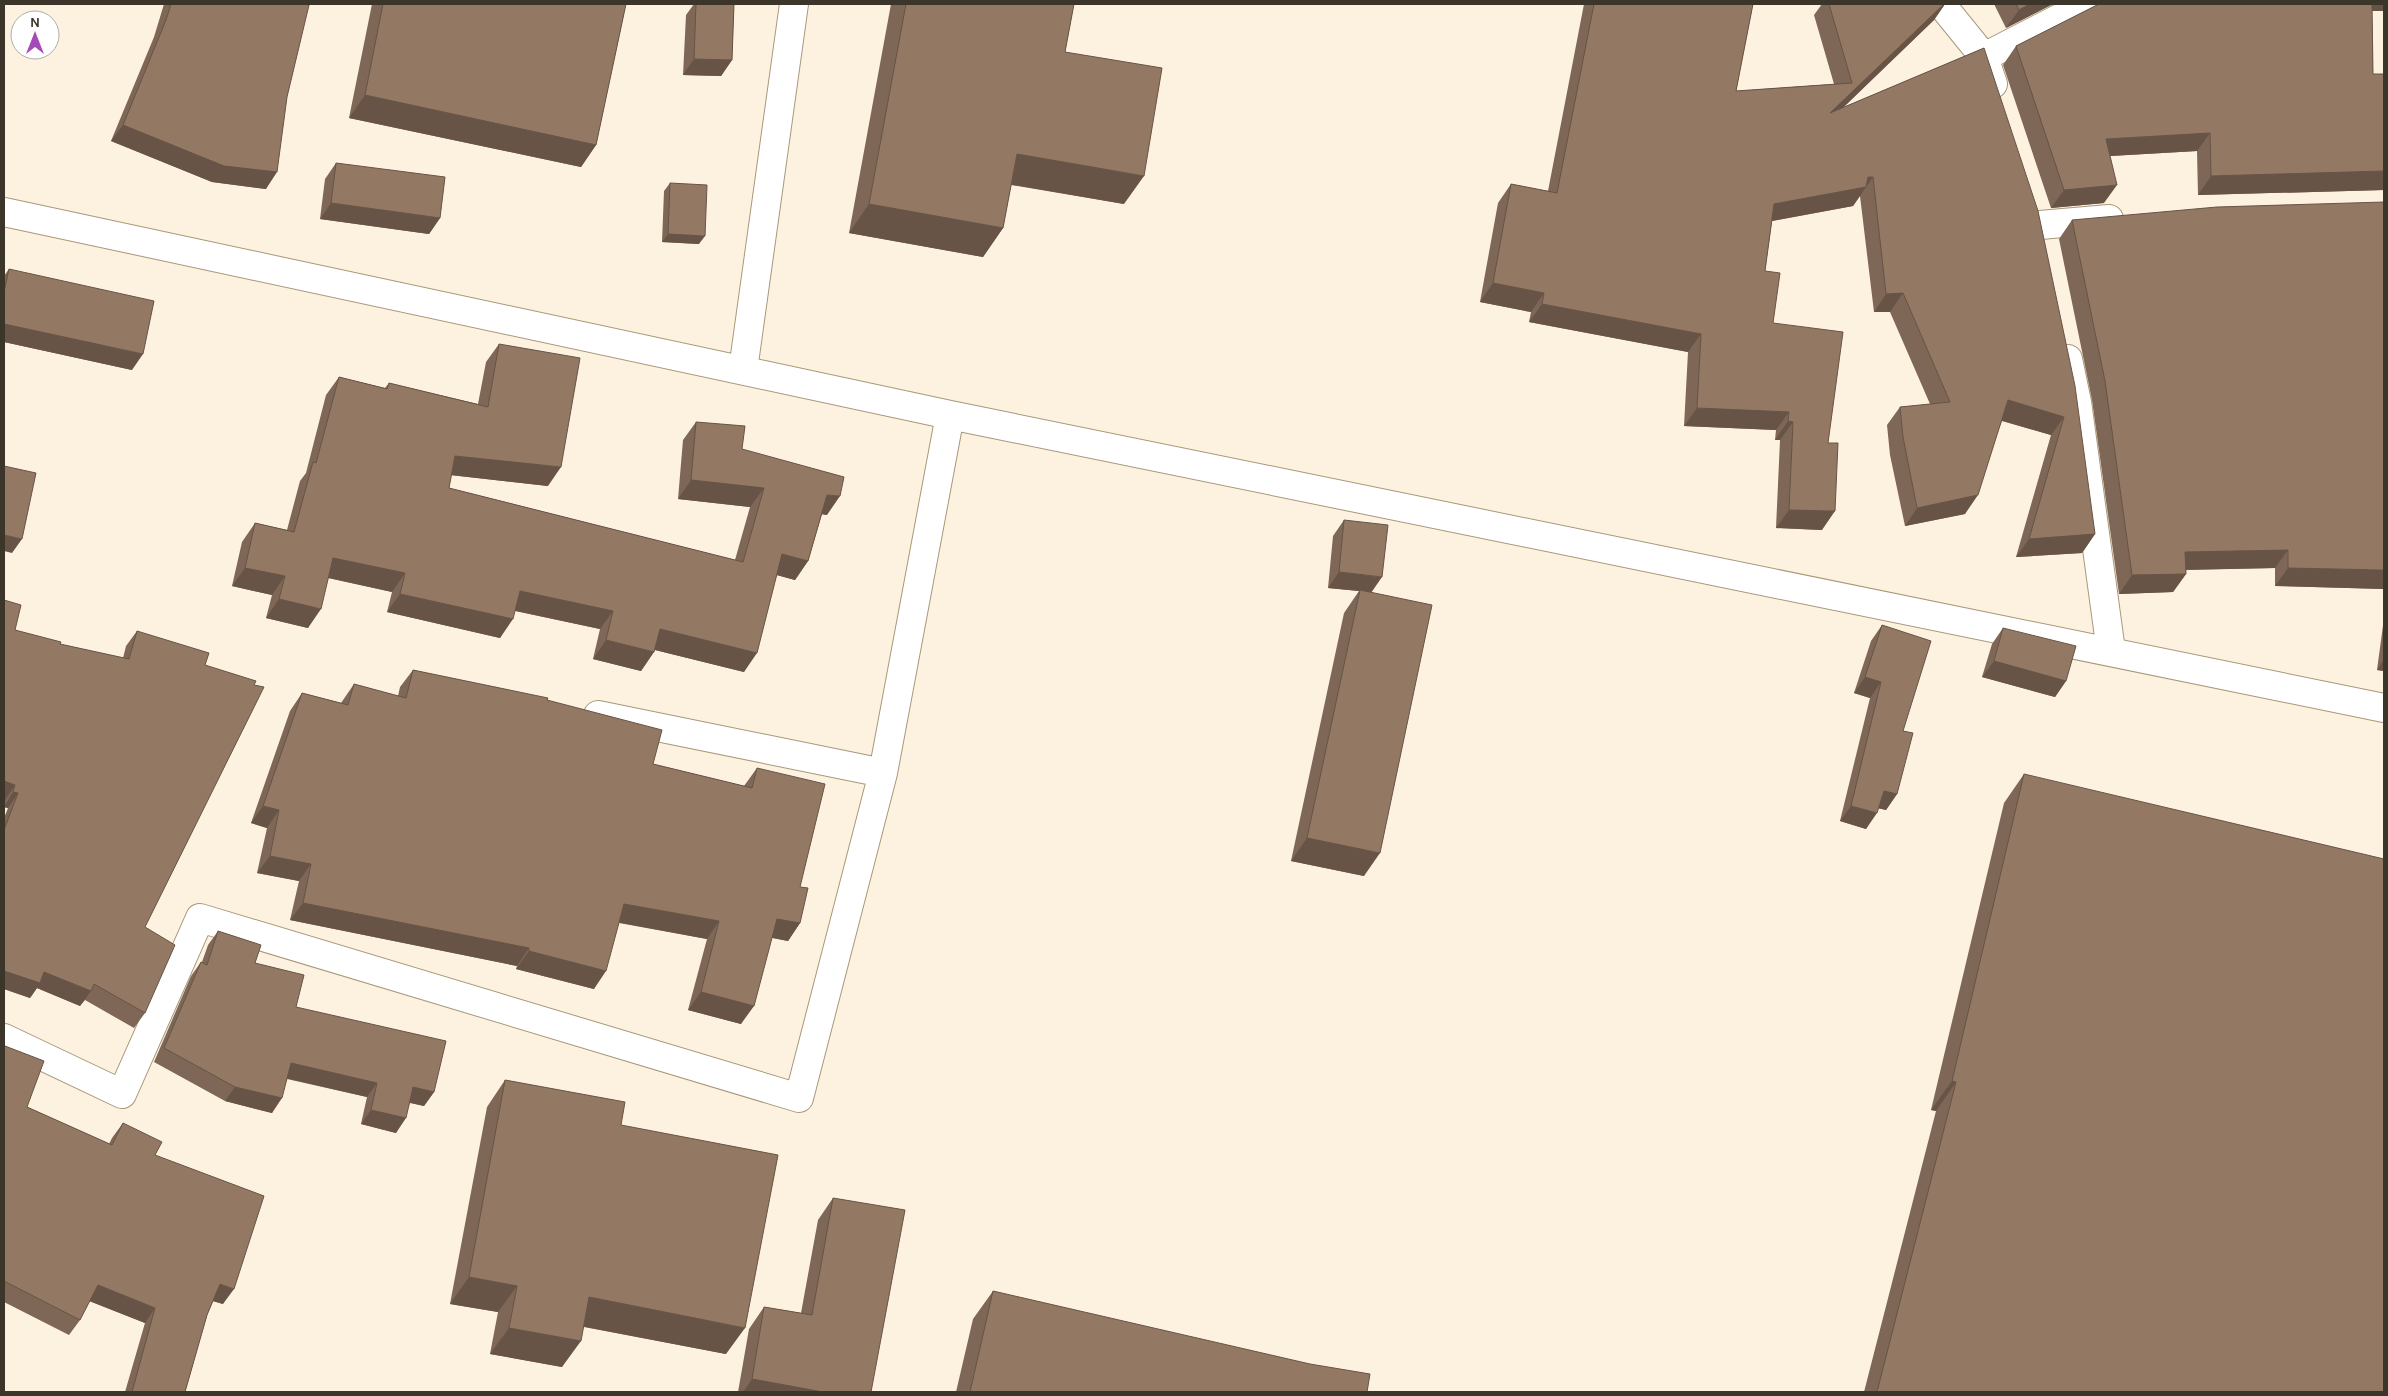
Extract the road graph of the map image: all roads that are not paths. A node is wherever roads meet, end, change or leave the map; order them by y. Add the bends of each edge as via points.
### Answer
1 (794, 4) edge
2 (1941, 4) edge
3 (2086, 4) edge
4 (1984, 57) junction
5 (2000, 104) edge
6 (2031, 197) edge
7 (4, 212) edge
8 (2136, 216) edge
9 (2040, 225) junction
10 (2046, 253) edge
11 (2064, 337) edge
12 (743, 370) junction
13 (950, 415) junction
14 (2110, 651) junction
15 (2384, 708) edge
16 (587, 713) edge
17 (883, 773) junction
18 (4, 1038) edge

1 - 12 street
2 - 4 street
3 - 4 street
4 - 5 street
6 - 9 street
7 - 12 street
8 - 9 street
9 - 10 street
11 - 14 street via 2077,402
12 - 13 street
13 - 14 street
13 - 17 street
14 - 15 street
16 - 17 street
17 - 18 street via 800,1098 200,918 122,1094

